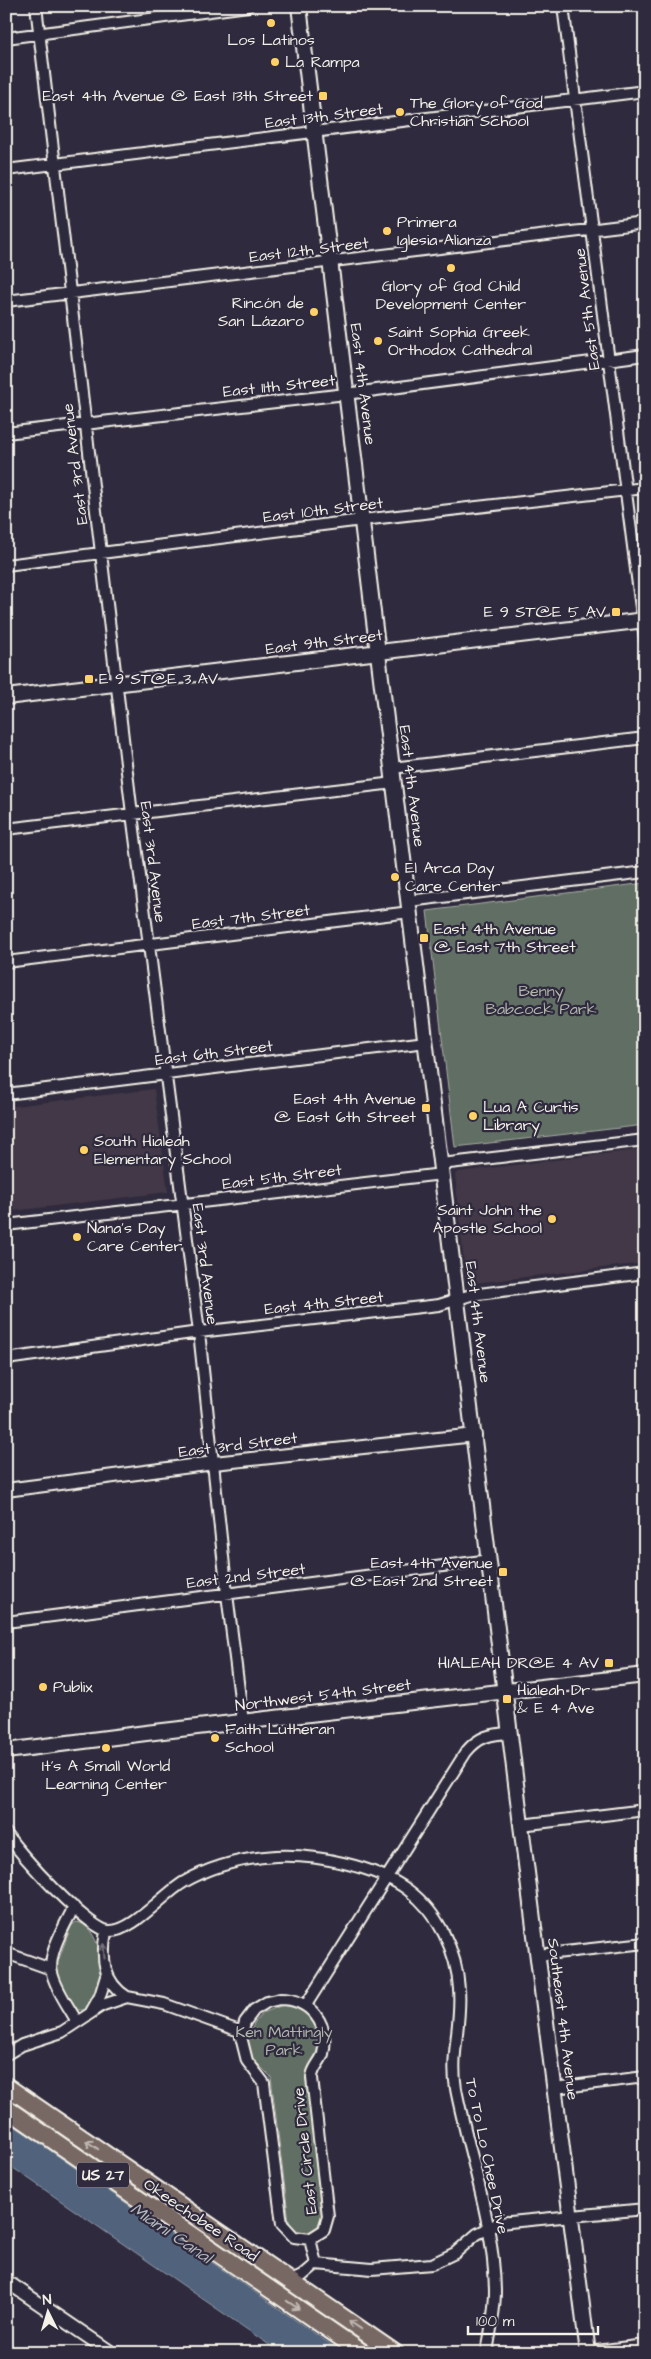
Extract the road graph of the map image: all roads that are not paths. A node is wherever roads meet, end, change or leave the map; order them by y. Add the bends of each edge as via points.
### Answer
1 (36, 6) edge
2 (248, 6) edge
3 (299, 6) edge
4 (563, 6) edge
5 (39, 34) junction
6 (6, 38) edge
7 (645, 91) edge
8 (575, 99) junction
9 (314, 133) junction
10 (54, 164) junction
11 (6, 170) edge
12 (645, 223) edge
13 (592, 230) junction
14 (330, 262) junction
15 (70, 293) junction
16 (6, 301) edge
17 (645, 355) edge
18 (608, 360) junction
19 (346, 394) junction
20 (86, 423) junction
21 (6, 433) edge
22 (645, 488) edge
23 (625, 490) junction
24 (362, 520) junction
25 (101, 553) junction
26 (6, 565) edge
27 (644, 620) edge
28 (645, 638) edge
29 (378, 653) junction
30 (117, 684) junction
31 (6, 697) edge
32 (645, 738) edge
33 (392, 768) junction
34 (394, 783) junction
35 (132, 814) junction
36 (6, 829) edge
37 (645, 872) edge
38 (410, 907) junction
39 (149, 944) junction
40 (6, 962) edge
41 (426, 1042) junction
42 (166, 1074) junction
43 (6, 1094) edge
44 (645, 1140) edge
45 (442, 1169) junction
46 (182, 1204) junction
47 (6, 1225) edge
48 (645, 1273) edge
49 (458, 1300) junction
50 (199, 1332) junction
51 (6, 1358) edge
52 (474, 1435) junction
53 (214, 1464) junction
54 (6, 1490) edge
55 (490, 1560) junction
56 (227, 1594) junction
57 (6, 1622) edge
58 (645, 1675) edge
59 (505, 1690) junction
60 (244, 1722) junction
61 (510, 1733) junction
62 (6, 1751) edge
63 (645, 1810) edge
64 (521, 1825) junction
65 (6, 1834) edge
66 (388, 1879) junction
67 (74, 1907) junction
68 (106, 1931) junction
69 (645, 1943) edge
70 (6, 1953) edge
71 (538, 1955) junction
72 (51, 1969) junction
73 (107, 1972) junction
74 (128, 1997) junction
75 (306, 2005) junction
76 (91, 2013) junction
77 (77, 2022) junction
78 (242, 2032) junction
79 (7, 2054) edge
80 (645, 2077) edge
81 (6, 2086) edge
82 (555, 2088) junction
83 (6, 2108) edge
84 (645, 2209) edge
85 (571, 2216) junction
86 (488, 2229) junction
87 (310, 2239) junction
88 (316, 2264) junction
89 (253, 2277) junction
90 (6, 2281) edge
91 (291, 2282) junction
92 (645, 2345) edge
93 (588, 2352) edge
94 (112, 2353) edge
95 (363, 2353) edge
96 (395, 2353) edge
97 (487, 2353) edge

1 - 5 street, East 3rd Avenue
2 - 5 street
3 - 9 main road, East 4th Avenue
4 - 8 street, East 5th Avenue
5 - 6 street
5 - 10 street, East 3rd Avenue
7 - 8 street, East 13th Street
8 - 9 street, East 13th Street
8 - 13 street, East 5th Avenue
9 - 10 street, East 13th Street
9 - 14 main road, East 4th Avenue
10 - 11 street, East 13th Street
10 - 15 street, East 3rd Avenue
12 - 13 street, East 12th Street
13 - 14 street, East 12th Street
13 - 18 street, East 5th Avenue
14 - 15 street, East 12th Street
14 - 19 main road, East 4th Avenue
15 - 16 street, East 12th Street
15 - 20 street, East 3rd Avenue
17 - 18 street, East 11th Street
18 - 19 street, East 11th Street
18 - 23 street, East 5th Avenue
19 - 20 street, East 11th Street
19 - 24 main road, East 4th Avenue
20 - 21 street, East 11th Street
20 - 25 street, East 3rd Avenue
22 - 23 street, East 10th Street
23 - 24 street, East 10th Street
23 - 27 street, East 5th Avenue
24 - 25 street, East 10th Street
24 - 29 main road, East 4th Avenue
25 - 26 street, East 10th Street
25 - 30 street, East 3rd Avenue
27 - 28 street, East 5th Avenue
27 - 29 main road, East 9th Street
29 - 30 main road, East 9th Street
29 - 33 main road, East 4th Avenue
30 - 31 main road, East 9th Street
30 - 35 street, East 3rd Avenue
32 - 33 street
33 - 34 main road, East 4th Avenue
34 - 35 street
34 - 38 main road, East 4th Avenue
35 - 36 street
35 - 39 street, East 3rd Avenue
37 - 38 street, East 7th Street
38 - 39 street, East 7th Street
38 - 41 main road, East 4th Avenue
39 - 40 street, East 7th Street
39 - 42 street, East 3rd Avenue
41 - 42 street, East 6th Street
41 - 45 main road, East 4th Avenue
42 - 43 street, East 6th Street
42 - 46 street, East 3rd Avenue
44 - 45 street, East 5th Street
45 - 46 street, East 5th Street
45 - 49 main road, East 4th Avenue
46 - 47 street, East 5th Street
46 - 50 street, East 3rd Avenue
48 - 49 street, East 4th Street via 471,1295
49 - 50 street, East 4th Street via 439,1305
49 - 52 main road, East 4th Avenue
50 - 51 street, East 4th Street
50 - 53 street, East 3rd Avenue
52 - 53 street, East 3rd Street
52 - 55 main road, East 4th Avenue
53 - 54 street, East 3rd Street
53 - 56 street, East 3rd Avenue
55 - 56 street, East 2nd Street
55 - 59 main road, East 4th Avenue
56 - 57 street, East 2nd Street
56 - 60 street, East 3rd Avenue
58 - 59 main road, Northwest 54th Street
59 - 60 main road, Northwest 54th Street
59 - 61 main road, Southeast 4th Avenue
60 - 62 main road, Northwest 54th Street
61 - 64 main road, Southeast 4th Avenue
61 - 66 street via 484,1736 470,1748
63 - 64 street
64 - 71 main road, Southeast 4th Avenue
65 - 67 street via 23,1858
66 - 68 street, To To Lo Chee Drive via 318,1857 244,1860 185,1881 130,1924
66 - 75 street
66 - 86 street, To To Lo Chee Drive via 406,1888 428,1908 456,1963 460,2004 454,2076
67 - 68 street via 95,1926
67 - 72 street via 53,1954
73 -> 68 street
69 - 71 street
70 - 72 street
71 - 82 main road, Southeast 4th Avenue
72 - 77 street
73 - 74 street via 112,1985
73 - 76 street
74 - 76 street
74 - 78 street via 164,2004
75 - 78 street via 285,1999 267,2002 252,2013
75 - 87 street, East Circle Drive via 317,2015 324,2035 323,2053 312,2078 328,2212 324,2230
76 - 77 street
77 - 79 street via 62,2032 22,2044
78 - 87 street, East Circle Drive via 245,2057 264,2083 281,2221 294,2237
80 - 82 street
91 -> 81 highway, Okeechobee Road / US 27
82 - 85 main road, Southeast 4th Avenue
83 - 89 highway, Okeechobee Road / US 27
84 - 85 street
85 - 86 street via 506,2222
85 - 93 main road, Southeast 4th Avenue
86 - 88 street via 455,2253 426,2265 372,2269
86 - 97 street, To To Lo Chee Drive via 495,2290
87 - 88 street
88 - 91 street
89 - 91 highway
89 -> 95 highway, Okeechobee Road / US 27
90 - 94 street
96 -> 91 highway, Okeechobee Road / US 27
92 - 93 street

